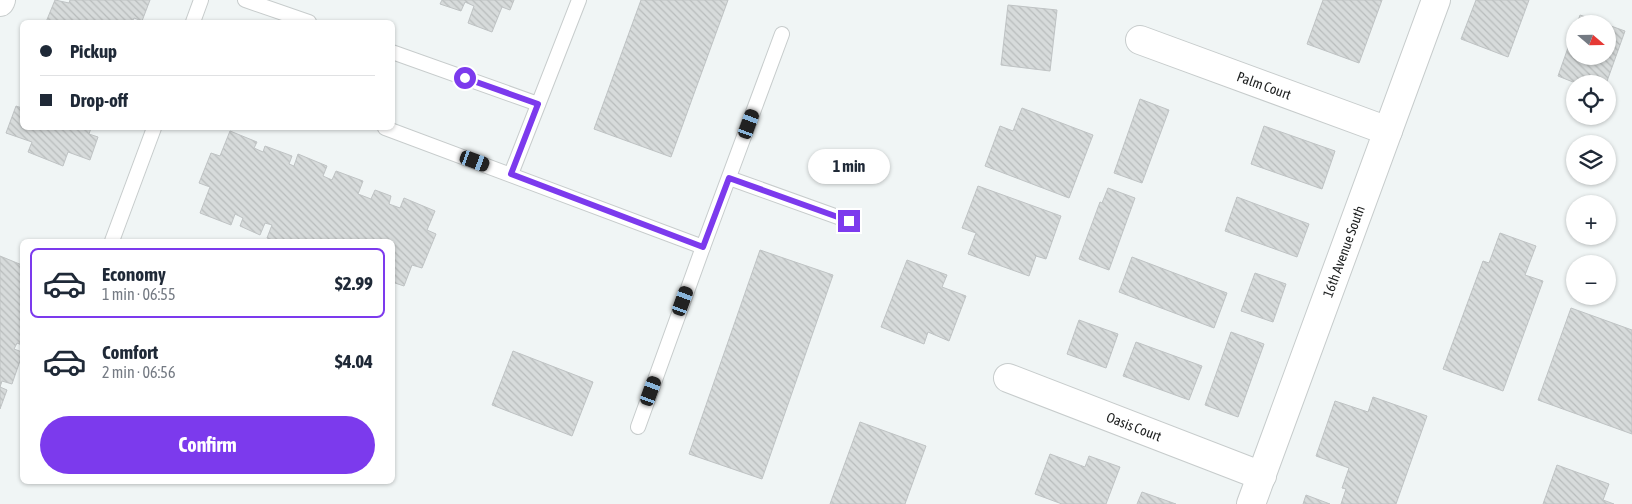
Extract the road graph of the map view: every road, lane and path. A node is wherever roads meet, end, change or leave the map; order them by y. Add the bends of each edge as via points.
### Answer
1 (202, 0) edge
2 (245, 0) edge
3 (579, 0) edge
4 (1436, 0) edge
5 (194, 20) edge
6 (303, 20) edge
7 (782, 34) dead end
8 (1140, 40) dead end
9 (395, 53) edge
10 (538, 104) junction
11 (153, 130) edge
12 (390, 130) edge
13 (1388, 131) junction
14 (511, 174) junction
15 (729, 178) junction
16 (849, 221) dead end
17 (113, 239) edge
18 (703, 247) junction
19 (1008, 378) dead end
20 (638, 427) dead end
21 (1262, 476) junction
22 (1251, 504) edge

1 - 5 lane
2 - 6 lane
3 - 10 lane
4 - 13 street, 16th Avenue South
7 - 15 lane
8 - 13 street, Palm Court
9 - 10 lane
10 - 14 lane
11 - 17 lane
12 - 14 lane
13 - 21 street, 16th Avenue South
14 - 18 lane
15 - 16 lane
15 - 18 lane
18 - 20 lane
19 - 21 street, Oasis Court
21 - 22 street, 16th Avenue South

